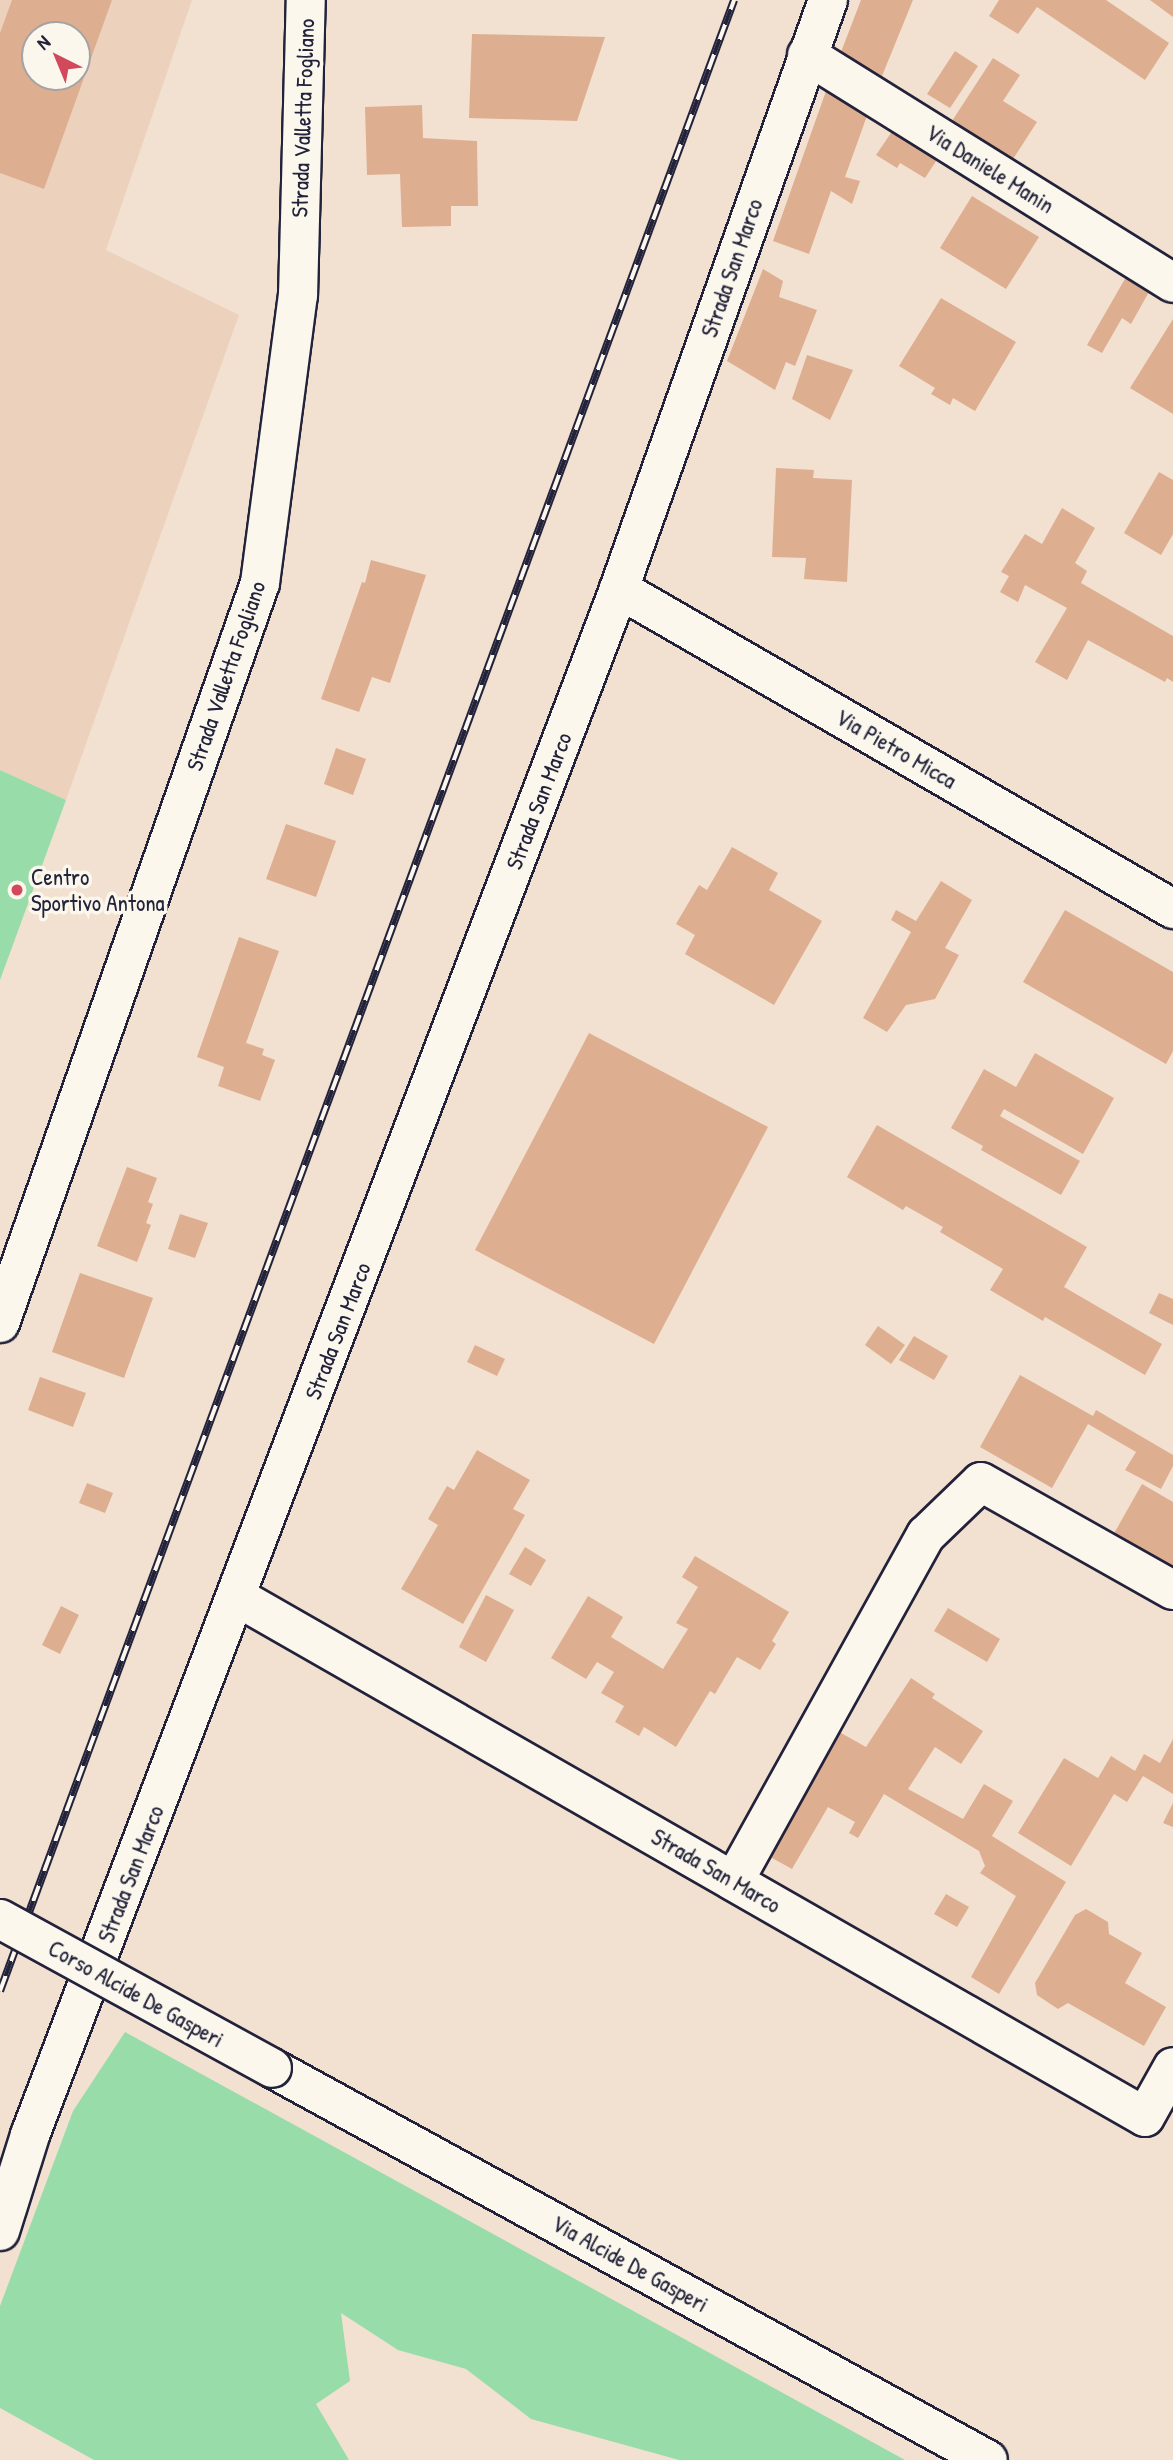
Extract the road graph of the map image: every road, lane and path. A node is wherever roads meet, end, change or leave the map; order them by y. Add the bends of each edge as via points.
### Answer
1 (306, 0) edge
2 (828, 0) edge
3 (807, 55) junction
4 (1173, 283) edge
5 (619, 590) junction
6 (1173, 909) edge
7 (0, 1323) edge
8 (1173, 1590) edge
9 (237, 1597) junction
10 (734, 1881) junction
11 (0, 1919) edge
12 (1173, 2067) edge
13 (272, 2068) joint
14 (0, 2231) edge
15 (988, 2460) edge

1 - 7 street, Strada Valletta Fogliano via 298,296 260,583
2 - 3 street, Strada San Marco
3 - 4 street, Via Daniele Manin
3 - 5 street, Strada San Marco
5 - 6 street, Via Pietro Micca
5 - 9 street, Strada San Marco
8 - 10 street via 981,1482 926,1535
9 - 10 street, Strada San Marco
9 - 14 street, Strada San Marco via 30,2134
10 - 12 street, Strada San Marco via 1145,2117
11 - 13 street, Corso Alcide De Gasperi, bridge
13 - 15 street, Via Alcide De Gasperi

